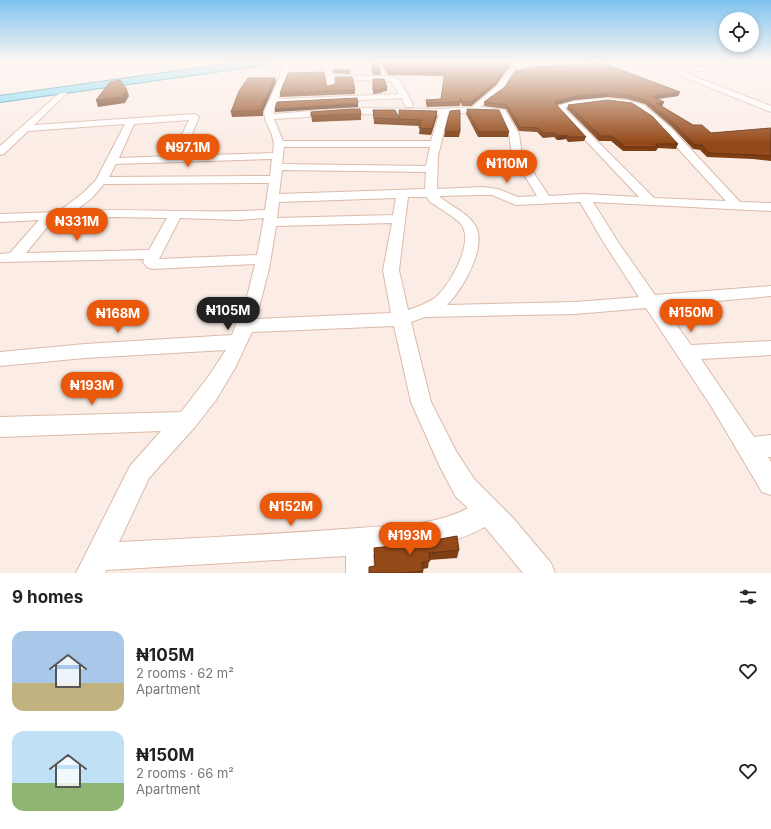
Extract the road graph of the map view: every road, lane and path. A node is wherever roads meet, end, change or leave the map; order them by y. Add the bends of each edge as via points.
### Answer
1 (46, 89) edge
2 (80, 89) edge
3 (279, 89) edge
4 (331, 89) edge
5 (400, 89) edge
6 (499, 89) edge
7 (719, 89) edge
8 (64, 91) junction
9 (0, 95) edge
10 (404, 96) junction
11 (333, 98) junction
12 (0, 99) edge
13 (473, 109) junction
14 (771, 109) edge
15 (270, 110) junction
16 (413, 111) junction
17 (442, 112) junction
18 (131, 121) junction
19 (26, 128) junction
20 (12, 140) junction
21 (0, 141) edge
22 (436, 144) junction
23 (0, 152) edge
24 (176, 159) junction
25 (113, 161) junction
26 (277, 161) junction
27 (432, 169) junction
28 (100, 182) junction
29 (431, 192) junction
30 (403, 193) junction
31 (584, 198) junction
32 (545, 200) junction
33 (649, 200) junction
34 (736, 205) junction
35 (771, 207) edge
36 (272, 211) junction
37 (56, 214) junction
38 (176, 214) junction
39 (0, 218) edge
40 (399, 219) junction
41 (154, 254) junction
42 (7, 258) edge
43 (264, 259) junction
44 (771, 291) edge
45 (652, 302) junction
46 (425, 312) junction
47 (400, 318) junction
48 (242, 334) junction
49 (771, 348) edge
50 (686, 353) junction
51 (0, 359) edge
52 (186, 421) junction
53 (0, 427) edge
54 (760, 447) edge
55 (771, 483) edge
56 (488, 511) junction
57 (359, 541) junction
58 (94, 565) edge
59 (360, 573) edge
60 (540, 573) edge

1 - 9 main road
2 - 8 main road
3 - 15 street
4 - 11 street
5 - 10 street
6 - 13 street
7 - 14 street
8 - 12 main road
8 - 19 street
10 - 11 street
10 - 16 street
11 - 15 street
13 - 17 street
13 - 32 street via 502,112 514,134 517,155
15 - 16 street
15 - 26 street
16 - 17 street
17 - 22 street via 444,113
18 - 19 street
18 - 24 street via 195,117
18 - 25 street
19 - 20 street
20 - 21 street
20 - 23 street
22 - 26 street
22 - 27 street
24 - 25 street
24 - 26 street
25 - 28 street
26 - 27 street
26 - 28 street
26 - 36 street
27 - 29 street
28 - 37 street via 87,196
29 - 30 street
29 - 32 street via 489,191 516,201
29 - 46 street via 433,198 468,225 472,234 467,260 455,282 442,301
30 - 36 street
30 - 40 street
31 - 32 street
31 - 33 street
31 - 45 street via 611,243
33 - 34 street
33 - 34 street via 558,108 618,101 640,107 679,140
34 - 35 street
36 - 38 street via 239,216
36 - 40 street
36 - 43 street
37 - 38 street
37 - 39 street
37 - 42 street
38 - 41 street
40 - 47 street via 391,270
41 - 42 street
41 - 43 street via 150,262 156,265
43 - 48 street via 255,301
44 - 45 street
45 - 46 street via 576,308
45 - 50 street
46 - 47 street
47 - 48 street
47 - 56 street via 421,402 465,488
48 - 51 street
48 - 52 street via 219,377
49 - 50 street
50 - 54 street
52 - 53 street
52 - 58 street via 160,446 140,472
54 - 55 street
56 - 57 street via 459,527 438,533
56 - 60 street via 504,526
57 - 58 street
57 - 59 street

